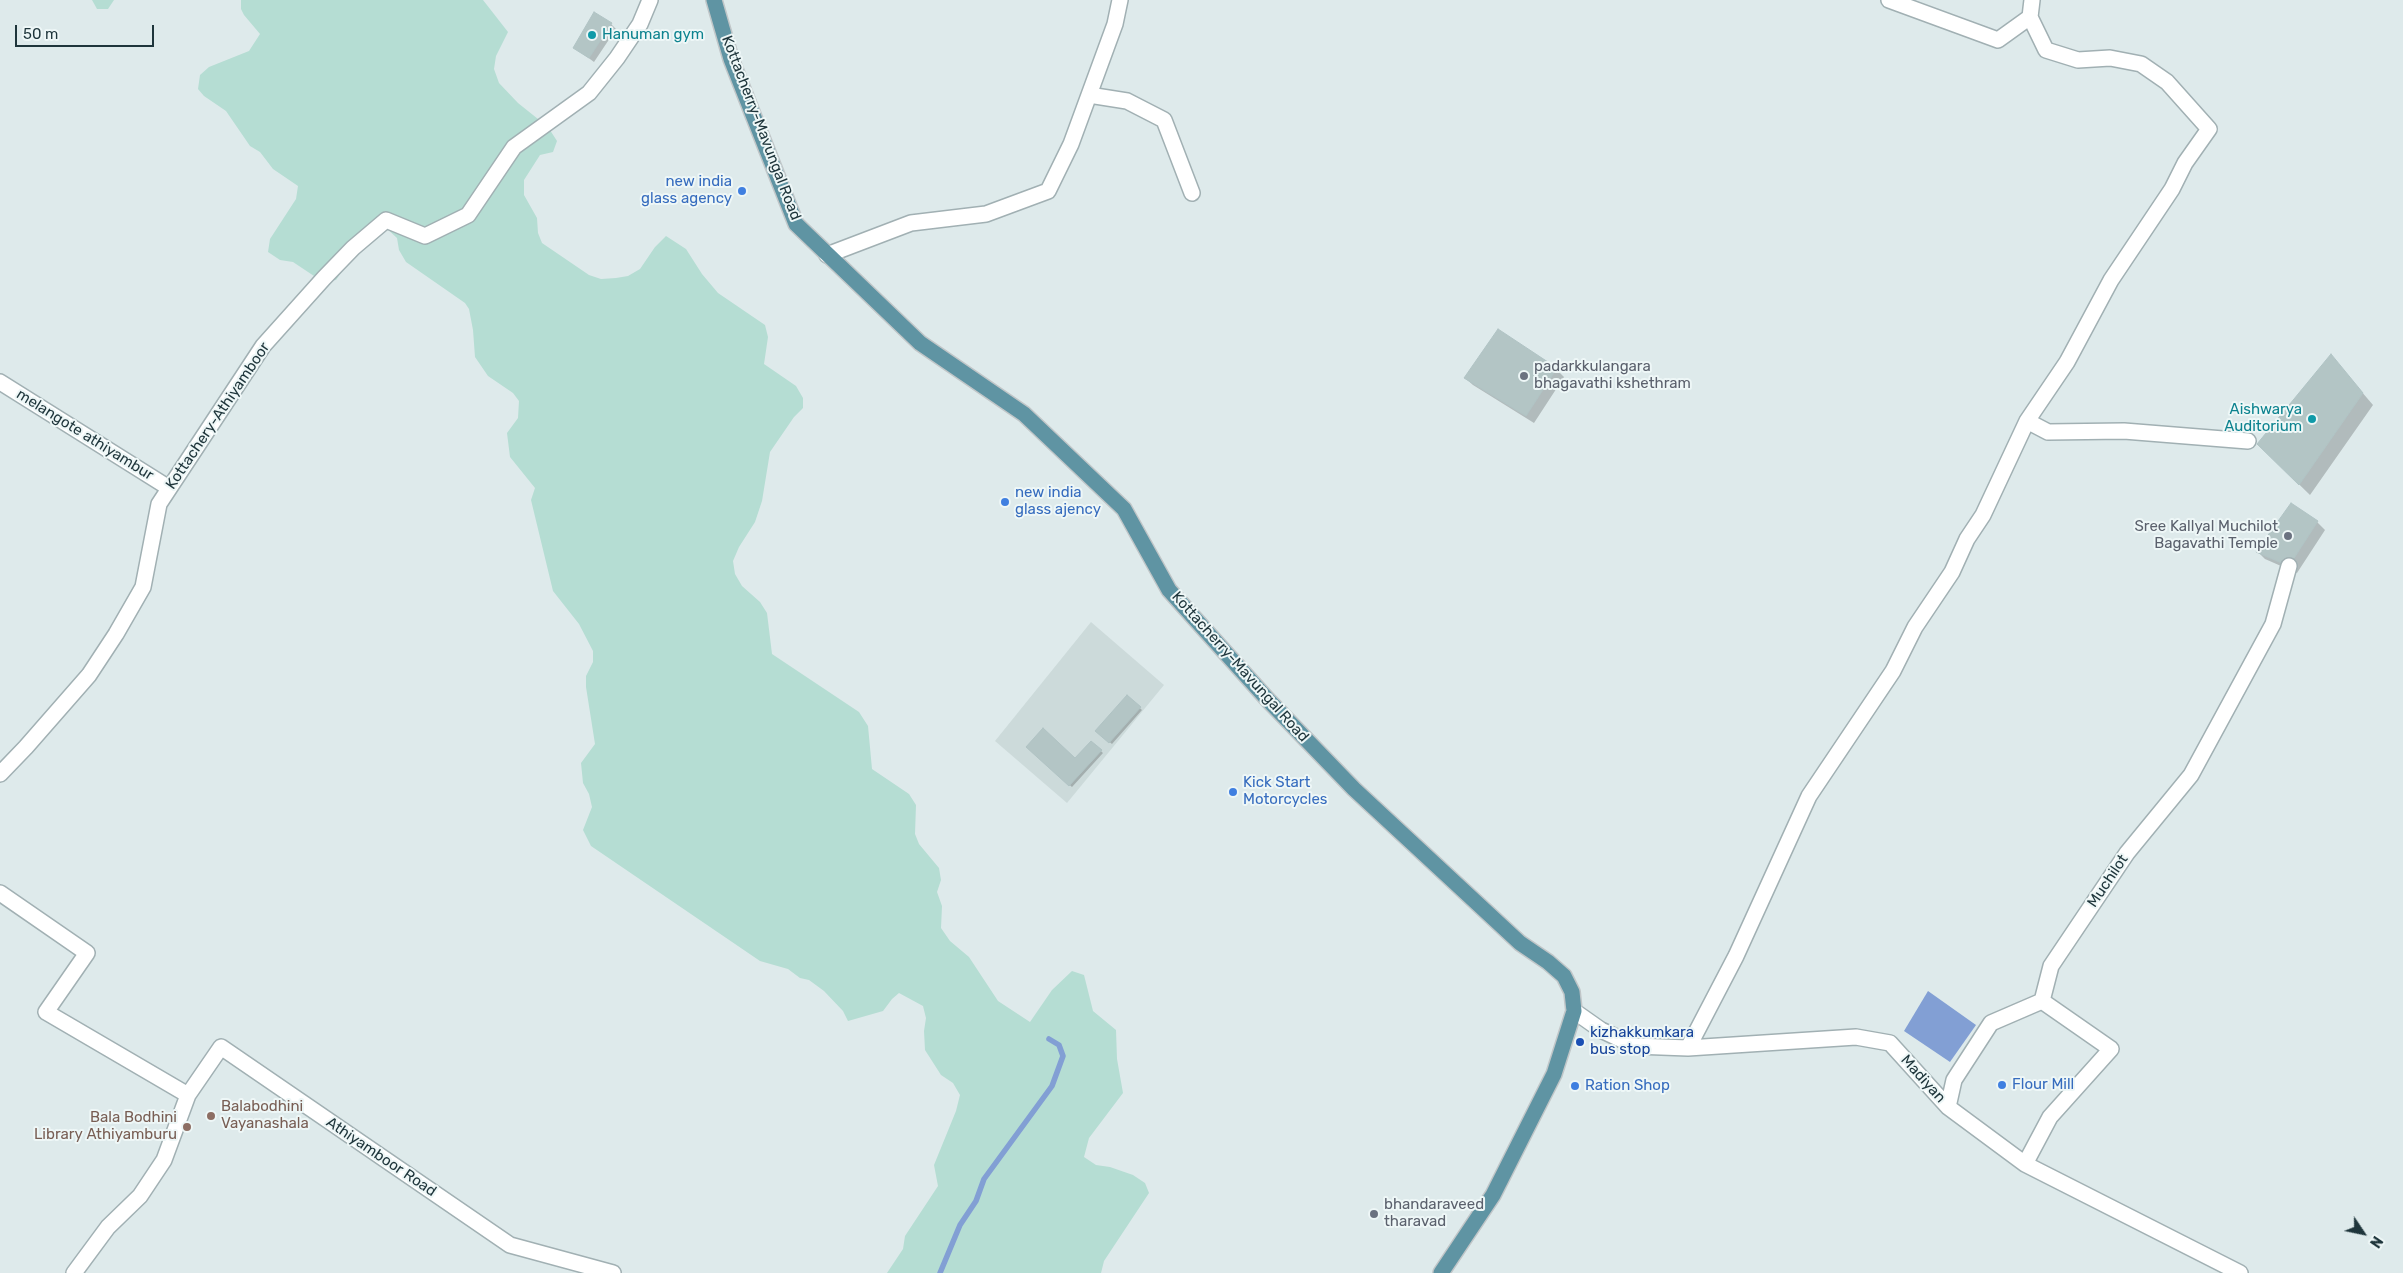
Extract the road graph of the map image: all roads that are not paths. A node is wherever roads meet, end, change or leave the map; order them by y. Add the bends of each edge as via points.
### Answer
1 (650, 0) edge
2 (714, 0) edge
3 (1120, 0) edge
4 (1888, 0) edge
5 (2032, 0) edge
6 (2030, 16) junction
7 (1089, 95) junction
8 (1192, 193) dead end
9 (828, 255) junction
10 (0, 382) edge
11 (2027, 421) junction
12 (2248, 441) dead end
13 (169, 488) junction
14 (2289, 566) dead end
15 (0, 774) edge
16 (0, 894) edge
17 (2042, 1001) junction
18 (1574, 1011) junction
19 (1688, 1048) junction
20 (188, 1095) junction
21 (1948, 1107) junction
22 (2026, 1164) junction
23 (74, 1273) edge
24 (613, 1273) edge
25 (1440, 1273) edge
26 (2240, 1273) edge

1 - 13 street, Kottachery-Athiyamboor via 640,24 589,93 514,147 468,216 425,236 386,220 347,254 263,346
2 - 9 main road, Kottacherry-Mavungal Road via 732,59 796,224
3 - 7 street via 1115,24
4 - 6 street via 1998,40
5 - 6 street
6 - 11 street via 2046,50 2078,60 2110,58 2141,64 2167,82 2209,129 2111,280 2067,362
7 - 8 street via 1127,101 1164,120
7 - 9 street via 1071,144 1048,191 986,214 911,223
9 - 18 main road, Kottacherry-Mavungal Road via 920,343 1024,414 1124,509 1169,590 1354,789 1520,943 1564,976 1572,992
10 - 13 street, melangote athiyambur
11 - 12 street via 2048,432 2124,432
11 - 19 street via 1952,572 1915,628 1893,671 1809,796 1736,956
13 - 15 street, Kottachery-Athiyamboor via 159,504 142,587 116,634 89,675
14 - 17 street, Muchilot via 2273,624 2191,775 2127,853 2051,966
16 - 20 street via 87,953 46,1012
17 - 21 street via 1991,1023 1954,1080
17 - 22 street via 2111,1050 2050,1117
18 - 19 street, Madiyan via 1601,1030 1635,1046
18 - 25 main road, Kottacherry-Mavungal Road via 1554,1074 1493,1196
19 - 21 street, Madiyan via 1856,1037 1890,1043
20 - 23 street via 164,1160 140,1196 108,1227
20 - 24 street, Athiyamboor Road via 222,1047 510,1245
21 - 22 street, Madiyan
22 - 26 street, Madiyan

